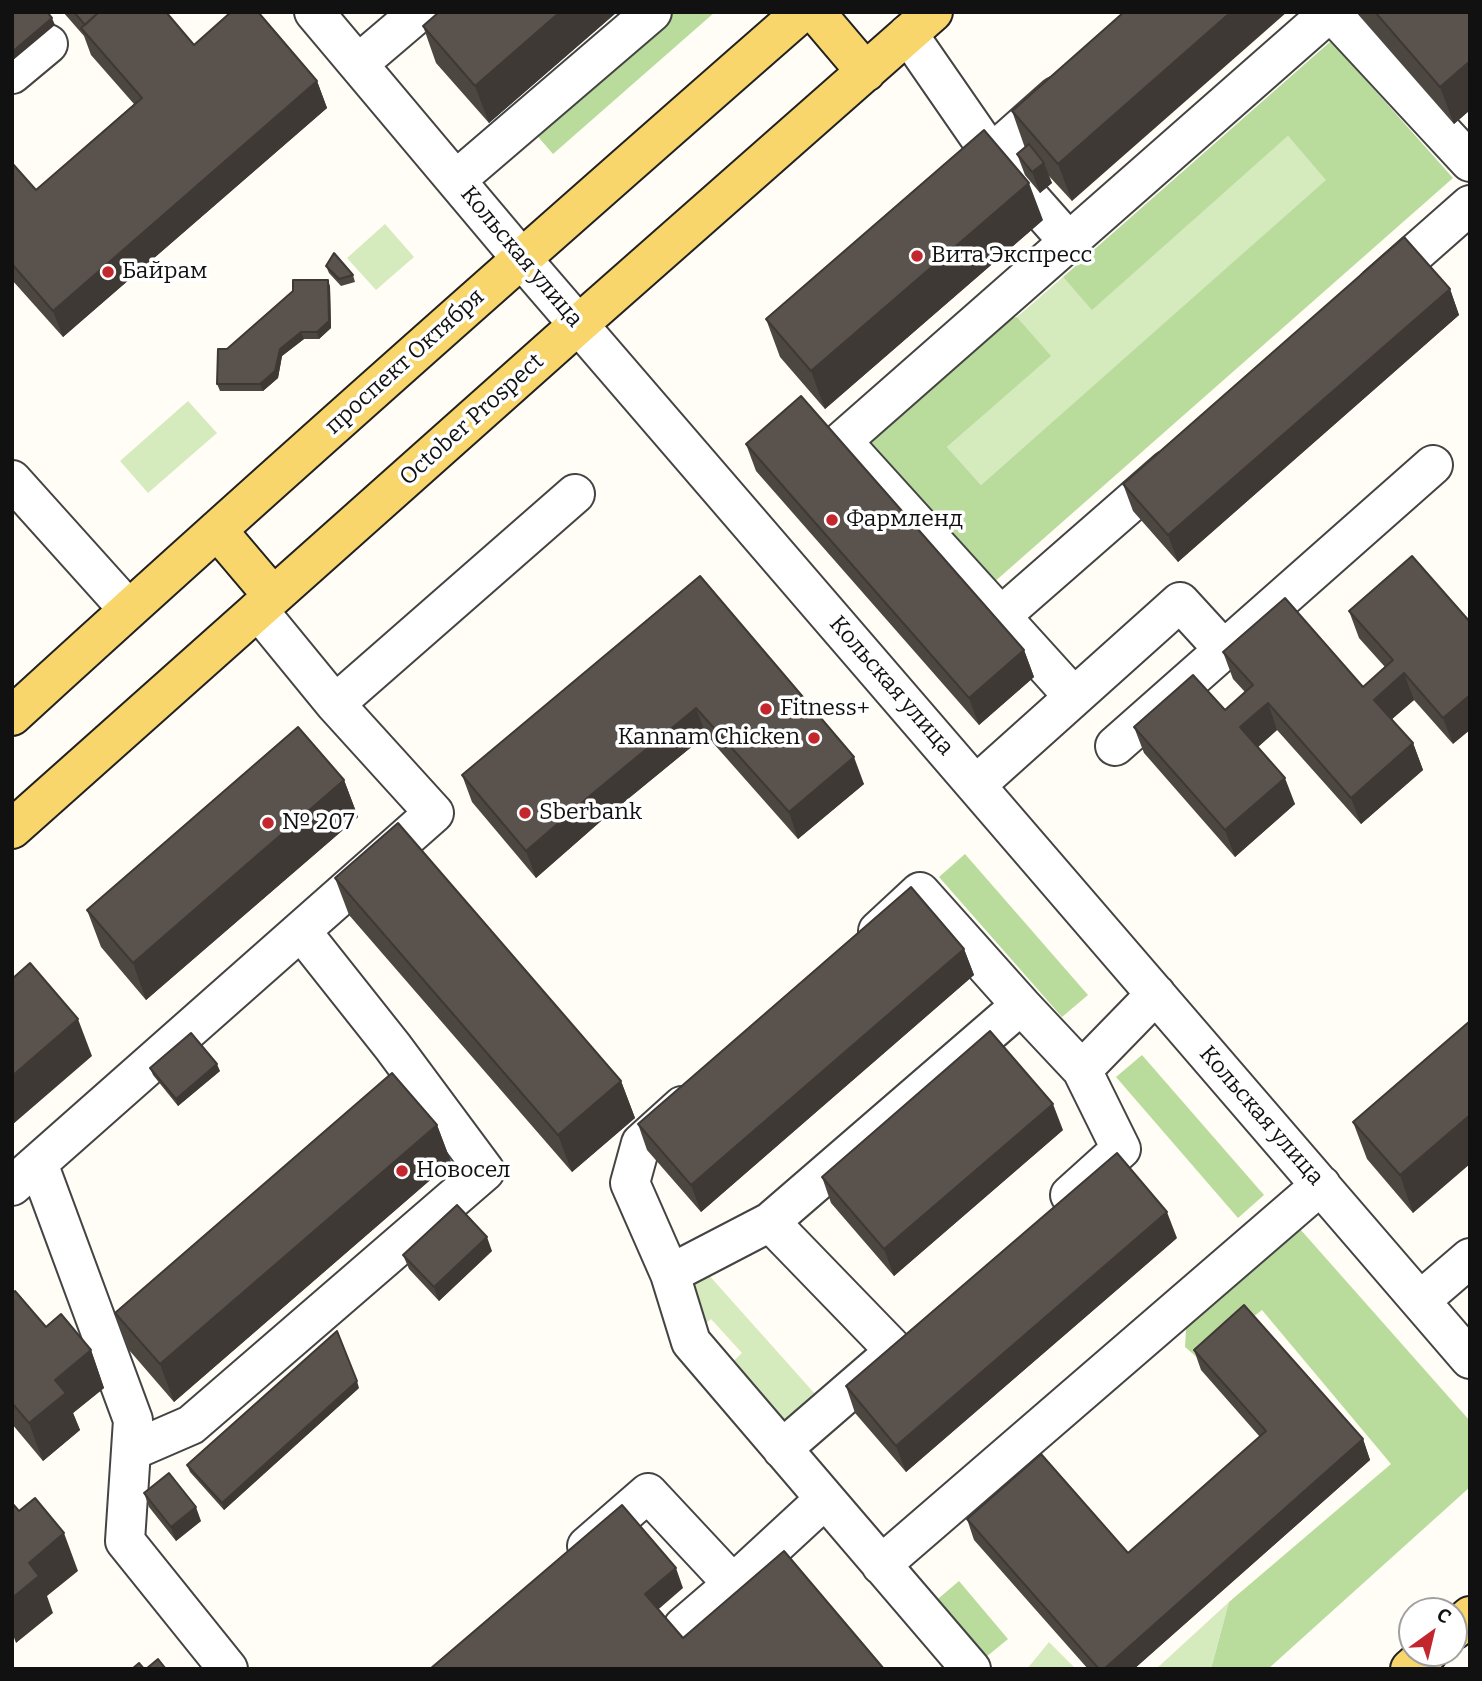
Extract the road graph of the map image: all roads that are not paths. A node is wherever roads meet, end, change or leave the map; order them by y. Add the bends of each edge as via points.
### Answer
1 (314, 12) edge
2 (419, 12) edge
3 (652, 12) edge
4 (802, 12) edge
5 (815, 12) edge
6 (1331, 12) edge
7 (920, 23) edge
8 (48, 44) dead end
9 (358, 64) junction
10 (866, 72) junction
11 (12, 74) edge
12 (1081, 74) edge
13 (991, 154) junction
14 (1470, 162) edge
15 (456, 180) junction
16 (939, 200) edge
17 (1470, 205) edge
18 (1069, 242) junction
19 (521, 258) junction
20 (1355, 306) edge
21 (579, 324) junction
22 (1188, 452) edge
23 (1433, 465) dead end
24 (12, 480) edge
25 (575, 495) dead end
26 (217, 530) junction
27 (266, 603) junction
28 (128, 610) junction
29 (1001, 616) junction
30 (1224, 650) junction
31 (1074, 697) junction
32 (335, 704) junction
33 (12, 716) edge
34 (1115, 746) dead end
35 (976, 785) junction
36 (12, 829) edge
37 (301, 931) junction
38 (848, 957) edge
39 (1156, 994) junction
40 (1021, 1005) junction
41 (1083, 1070) junction
42 (703, 1088) edge
43 (25, 1175) edge
44 (1321, 1185) junction
45 (1049, 1213) edge
46 (770, 1222) junction
47 (1470, 1258) edge
48 (670, 1274) junction
49 (1420, 1301) junction
50 (1470, 1359) edge
51 (782, 1448) junction
52 (131, 1451) junction
53 (825, 1499) junction
54 (881, 1564) junction
55 (557, 1572) edge
56 (733, 1584) junction
57 (683, 1627) dead end
58 (228, 1669) edge
59 (971, 1669) edge

1 - 9 street, Кольская улица
2 - 9 street
3 - 15 street
4 - 19 main road, проспект Октября
5 - 10 main road
6 - 14 street
6 - 18 street
7 - 10 main road, October Prospect
7 - 13 street
8 - 11 street
9 - 15 street, Кольская улица
10 - 21 main road, October Prospect
12 - 13 street
13 - 16 street
13 - 18 street
15 - 19 street, Кольская улица
17 - 20 street
18 - 29 street via 842,441
19 - 21 street, Кольская улица
19 - 26 main road, проспект Октября
21 - 27 main road, October Prospect
21 - 35 street, Кольская улица
22 - 29 street
23 - 30 street
24 - 28 street
25 - 32 street
26 - 27 main road
26 - 28 main road, проспект Октября
27 - 32 street
27 - 36 main road, October Prospect
28 - 33 main road, проспект Октября
29 - 31 street
30 - 31 street via 1180,602
30 - 34 street
31 - 35 street
32 - 37 street via 434,813
35 - 39 street, Кольская улица
37 - 43 street
37 - 52 street via 485,1171 191,1425
38 - 40 street via 920,892
39 - 41 street
39 - 44 street, Кольская улица
40 - 41 street
40 - 46 street
41 - 45 street via 1121,1149
42 - 48 street via 641,1143 630,1184
43 - 52 street via 133,1420
44 - 49 street, Кольская улица
44 - 54 street
46 - 48 street
46 - 51 street via 906,1342
47 - 49 street
48 - 51 street via 691,1342
49 - 50 street, Кольская улица
51 - 53 street
52 - 58 street via 125,1541
53 - 54 street
53 - 56 street
54 - 59 street
55 - 56 street via 648,1493
56 - 57 street

